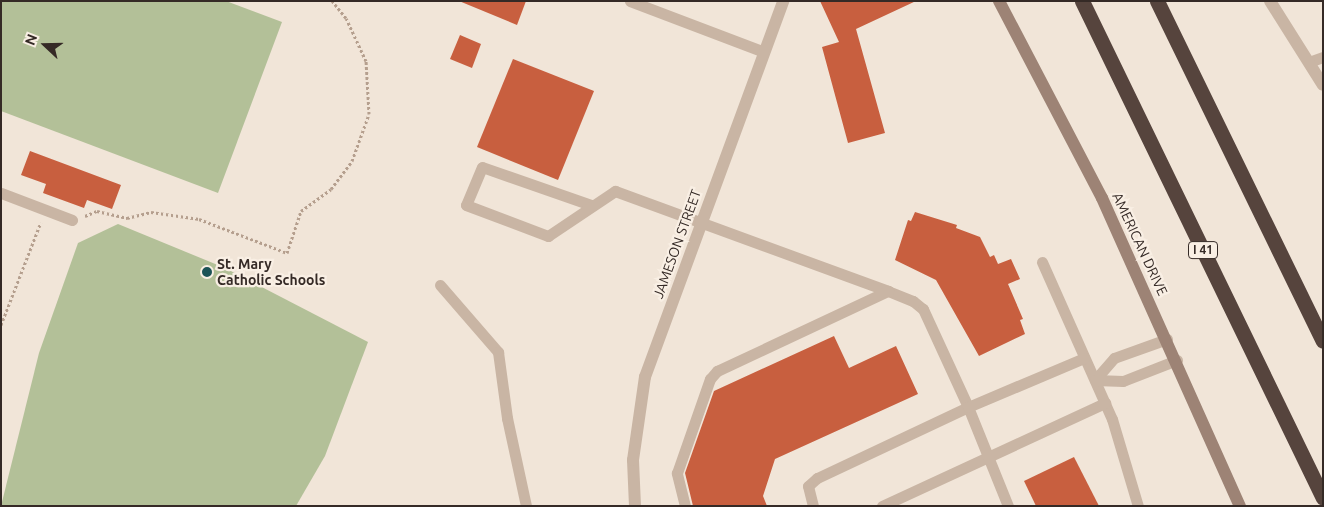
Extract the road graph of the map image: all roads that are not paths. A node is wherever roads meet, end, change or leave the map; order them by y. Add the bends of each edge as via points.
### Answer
1 (630, 1) edge
2 (784, 1) edge
3 (999, 1) edge
4 (1082, 1) edge
5 (1157, 1) edge
6 (1270, 1) edge
7 (764, 52) junction
8 (1323, 56) edge
9 (1309, 62) junction
10 (1323, 86) edge
11 (1, 193) edge
12 (591, 206) junction
13 (72, 220) road end
14 (701, 221) junction
15 (1042, 262) dead end
16 (440, 284) dead end
17 (888, 291) junction
18 (1167, 339) junction
19 (1323, 341) edge
20 (1084, 358) junction
21 (1177, 360) junction
22 (1095, 380) junction
23 (1105, 403) junction
24 (968, 407) junction
25 (988, 456) junction
26 (1323, 498) edge
27 (526, 506) edge
28 (635, 506) edge
29 (685, 506) edge
30 (813, 506) edge
31 (882, 506) edge
32 (1008, 506) edge
33 (1138, 506) edge
34 (1240, 506) edge

1 - 7 lane
2 - 7 street, JAMESON STREET
3 - 18 street, AMERICAN DRIVE via 1102,198
4 - 26 highway, I 41
5 - 19 highway
6 - 9 street
7 - 14 street, JAMESON STREET
8 - 9 lane
9 - 10 street
11 - 13 lane
12 - 12 lane via 482,167 466,205 548,236
12 - 14 lane via 615,191
14 - 17 lane
14 - 28 street, JAMESON STREET via 645,377 633,460
15 - 20 lane
16 - 27 lane via 498,352 507,418
17 - 24 lane via 913,301 923,309
17 - 29 lane via 717,371 710,379 677,473
18 - 21 street, AMERICAN DRIVE
18 - 22 lane via 1114,358
20 - 22 lane
20 - 24 lane
21 - 22 lane via 1123,381
21 - 34 street, AMERICAN DRIVE
22 - 23 lane
23 - 25 lane
23 - 33 lane
24 - 25 lane
24 - 30 lane via 817,478 808,486 807,494
25 - 31 lane
25 - 32 lane

